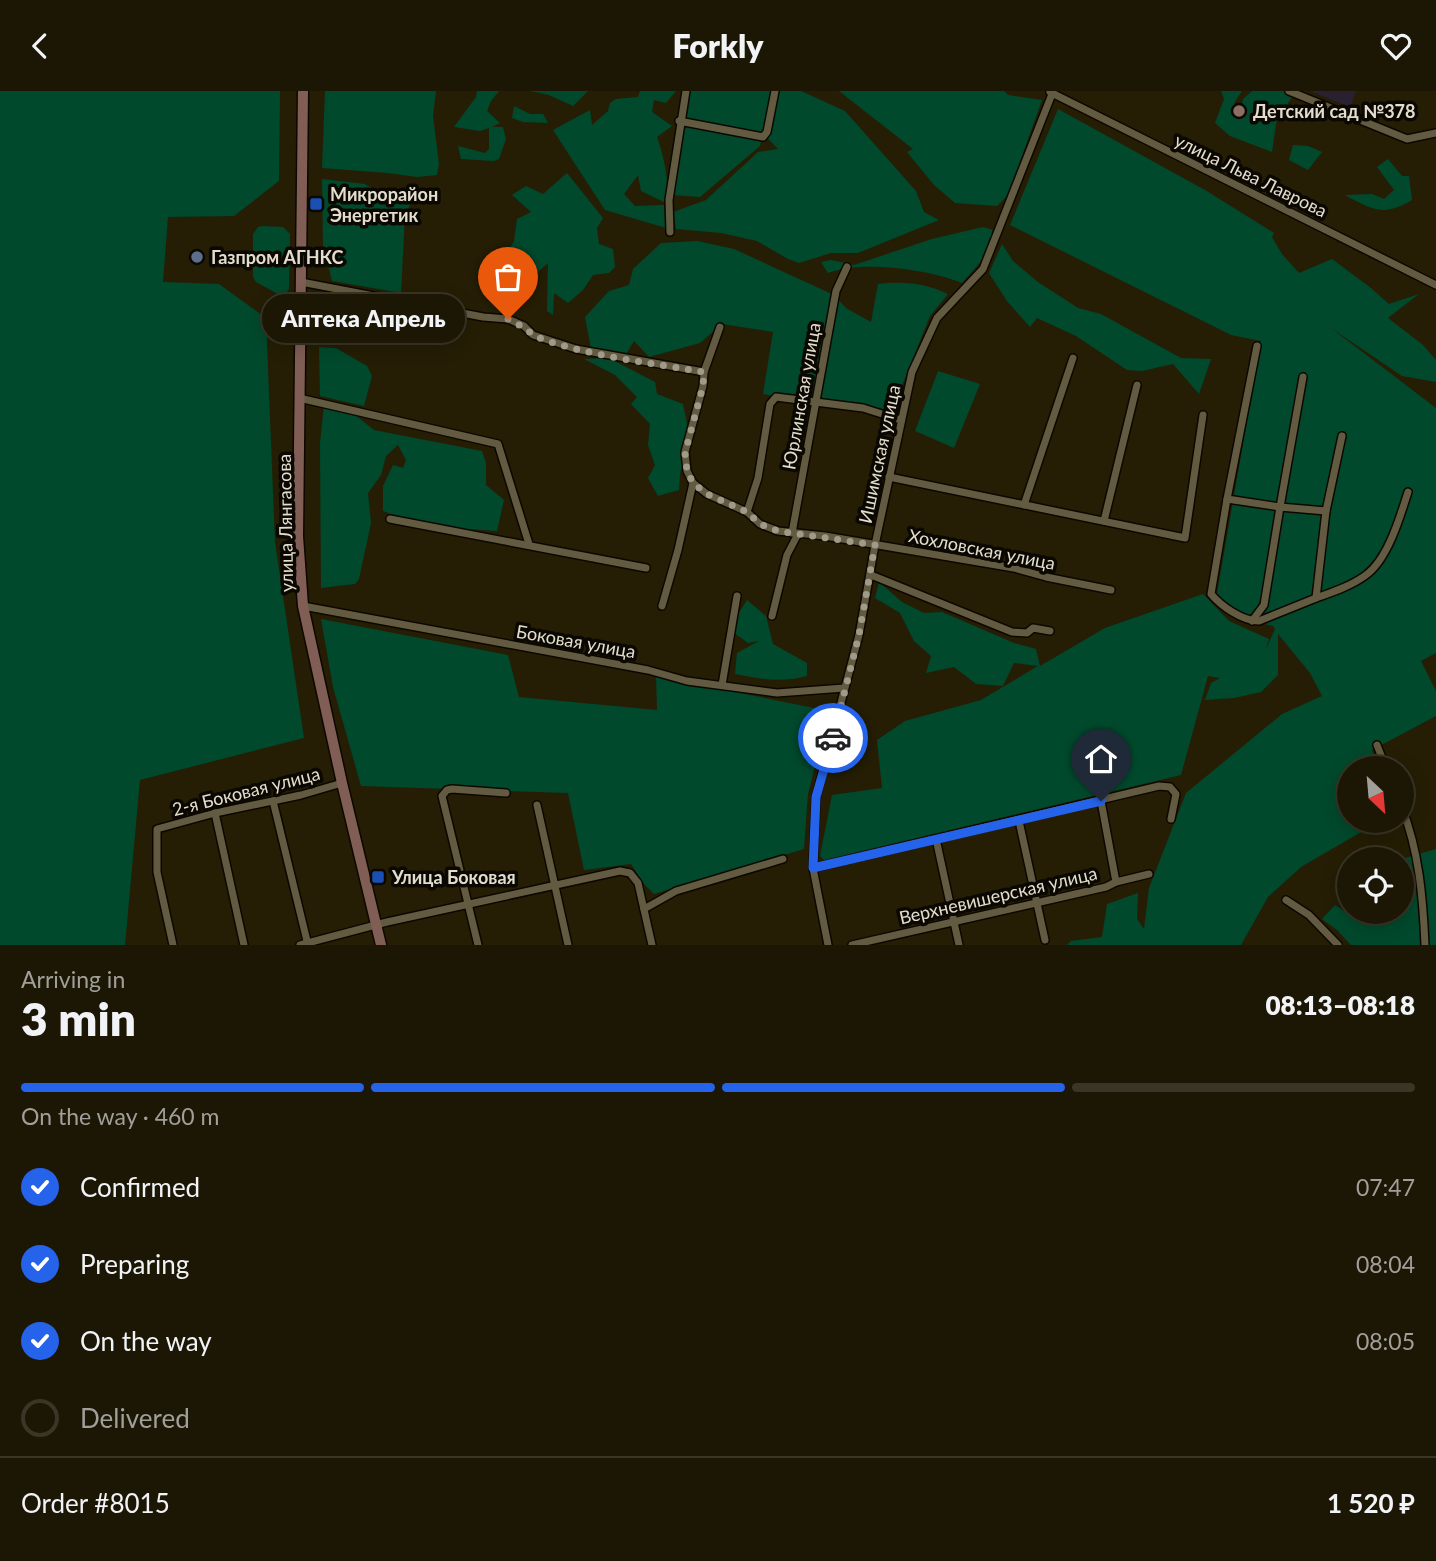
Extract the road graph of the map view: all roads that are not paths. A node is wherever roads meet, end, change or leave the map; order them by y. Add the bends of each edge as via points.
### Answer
1 (303, 91) edge
2 (686, 91) edge
3 (775, 91) edge
4 (1289, 91) edge
5 (1051, 93) edge
6 (679, 121) junction
7 (1436, 132) edge
8 (670, 232) dead end
9 (847, 267) dead end
10 (301, 282) junction
11 (1436, 285) edge
12 (720, 327) dead end
13 (1258, 346) dead end
14 (1073, 358) dead end
15 (704, 372) junction
16 (1303, 377) dead end
17 (1138, 385) dead end
18 (299, 398) junction
19 (817, 403) junction
20 (1203, 415) dead end
21 (901, 421) junction
22 (1342, 436) dead end
23 (889, 477) junction
24 (693, 483) junction
25 (1408, 492) dead end
26 (1227, 499) junction
27 (1024, 505) junction
28 (1280, 507) junction
29 (1326, 511) junction
30 (747, 512) junction
31 (390, 519) dead end
32 (1104, 521) junction
33 (795, 533) junction
34 (529, 544) junction
35 (875, 545) junction
36 (646, 568) dead end
37 (871, 575) junction
38 (1111, 590) dead end
39 (737, 596) dead end
40 (1316, 599) junction
41 (303, 605) junction
42 (662, 606) dead end
43 (772, 616) dead end
44 (1252, 621) junction
45 (1050, 631) dead end
46 (722, 685) junction
47 (844, 688) junction
48 (1377, 745) dead end
49 (1381, 756) edge
50 (342, 783) junction
51 (506, 793) dead end
52 (273, 801) junction
53 (1101, 801) junction
54 (537, 805) dead end
55 (215, 813) junction
56 (1171, 819) dead end
57 (1020, 821) junction
58 (1411, 833) edge
59 (936, 839) junction
60 (783, 859) dead end
61 (813, 868) junction
62 (1150, 874) dead end
63 (1116, 883) junction
64 (556, 886) junction
65 (1286, 900) dead end
66 (1037, 903) junction
67 (467, 906) junction
68 (644, 909) junction
69 (953, 921) junction
70 (376, 925) junction
71 (1045, 940) dead end
72 (305, 944) edge
73 (173, 945) edge
74 (244, 945) edge
75 (381, 945) edge
76 (478, 945) edge
77 (568, 945) edge
78 (652, 945) edge
79 (828, 945) edge
80 (852, 945) edge
81 (959, 945) edge
82 (1338, 945) edge
83 (1425, 945) edge

1 - 10 main road, улица Лянгасова
2 - 6 street
3 - 6 street via 765,135 759,137
4 - 7 street via 1408,139
5 - 11 street, улица Льва Лаврова
5 - 21 street, Ишимская улица via 983,269 937,318 912,372
6 - 8 street via 668,200
9 - 19 street, Юрлинская улица via 836,291
10 - 15 street via 508,319 533,335 566,346
10 - 18 main road, улица Лянгасова
12 - 15 street
13 - 26 street
14 - 27 street
15 - 24 street via 685,453
16 - 28 street
17 - 32 street
18 - 34 street via 498,444
18 - 41 main road, улица Лянгасова via 298,536
19 - 21 street via 863,408
19 - 30 street via 781,396 772,399
19 - 33 street, Юрлинская улица
20 - 32 street via 1185,538
21 - 23 street, Ишимская улица
22 - 29 street
23 - 27 street
23 - 35 street, Ишимская улица
24 - 30 street, Хохловская улица
24 - 42 street
25 - 40 street via 1377,566 1353,583
26 - 28 street
26 - 44 street via 1211,594
27 - 32 street
28 - 29 street
28 - 44 street via 1264,605
29 - 40 street
30 - 33 street, Хохловская улица via 760,524
31 - 34 street
33 - 35 street, Хохловская улица
33 - 43 street, Юрлинская улица
34 - 36 street
35 - 37 street, Ишимская улица
35 - 38 street, Хохловская улица
37 - 45 street via 1012,632
37 - 47 street, Ишимская улица
39 - 46 street
40 - 44 street
41 - 46 street, Боковая улица
41 - 50 main road, улица Лянгасова
46 - 47 street, Боковая улица via 777,693
47 - 61 street, Ишимская улица via 816,797
48 - 49 street
50 - 52 street, 2-я Боковая улица
50 - 70 main road, улица Лянгасова
51 - 67 street via 444,792 442,802
52 - 55 street, 2-я Боковая улица
52 - 72 street
53 - 56 street via 1170,787 1176,794
53 - 57 street
53 - 63 street
54 - 64 street
55 - 73 street, 2-я Боковая улица via 157,829 157,872
55 - 74 street
57 - 59 street
57 - 66 street
58 - 83 street
59 - 61 street
59 - 69 street
60 - 68 street via 676,891
61 - 79 street, Ишимская улица
62 - 63 street, Верхневишерская улица
63 - 66 street, Верхневишерская улица
64 - 67 street
64 - 68 street via 620,871 630,873 638,883
64 - 77 street
65 - 82 street
66 - 69 street, Верхневишерская улица
66 - 71 street
67 - 70 street
67 - 76 street
68 - 78 street
69 - 80 street, Верхневишерская улица
69 - 81 street
70 - 72 street
70 - 75 main road, улица Лянгасова

